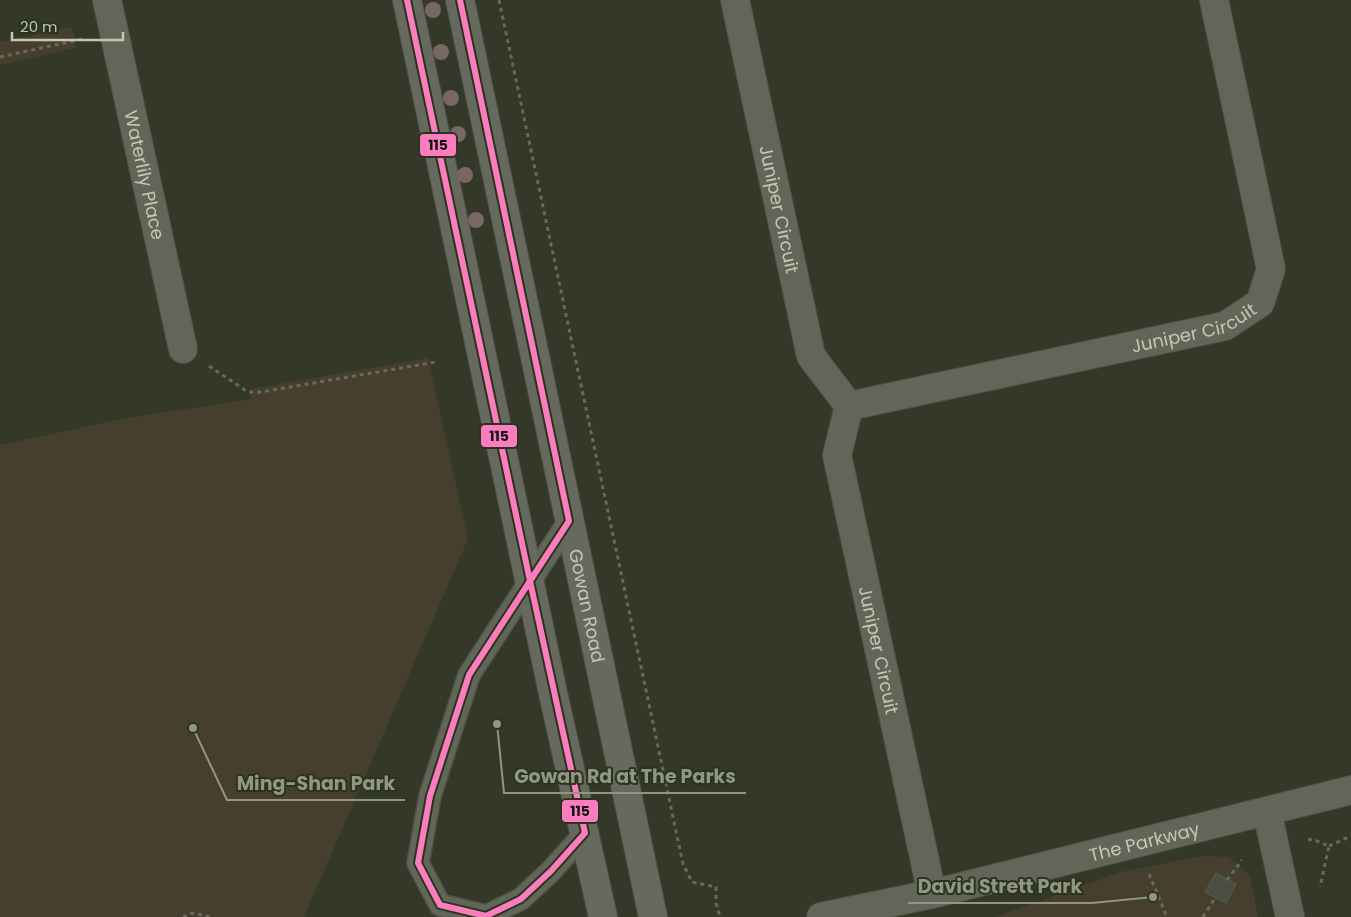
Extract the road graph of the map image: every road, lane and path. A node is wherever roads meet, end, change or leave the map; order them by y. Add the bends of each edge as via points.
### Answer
1 (107, 0) edge
2 (407, 0) edge
3 (460, 0) edge
4 (499, 0) edge
5 (735, 0) edge
6 (1214, 0) edge
7 (114, 32) junction
8 (0, 57) edge
9 (183, 349) joint
10 (436, 362) dead end
11 (849, 406) junction
12 (569, 521) junction
13 (530, 580) junction
14 (1351, 790) edge
15 (1267, 811) junction
16 (585, 833) junction
17 (1351, 836) edge
18 (1312, 839) dead end
19 (1329, 846) junction
20 (1148, 872) dead end
21 (1321, 893) dead end
22 (932, 894) junction
23 (1215, 898) dead end
24 (183, 917) edge
25 (211, 917) edge
26 (603, 917) edge
27 (653, 917) edge
28 (720, 917) edge
29 (821, 917) edge
30 (1167, 917) edge
31 (1204, 917) edge
32 (1290, 917) edge

1 - 7 street, Waterlily Place
2 - 13 main road
3 - 12 main road, Gowan Road
4 - 28 path via 683,864 692,882 716,887
5 - 11 street, Juniper Circuit via 810,356
6 - 11 street, Juniper Circuit via 1271,269 1260,302 1225,326
7 - 8 path
7 - 9 street, Waterlily Place
9 - 10 path via 248,392
11 - 22 street, Juniper Circuit via 837,455
12 - 13 lane
12 - 27 main road, Gowan Road
13 - 16 main road
13 - 16 lane via 469,675 430,796 418,863 440,905 486,916 521,899 551,872
14 - 15 street, The Parkway
15 - 22 street, The Parkway
15 - 32 street
16 - 26 main road
17 - 19 path
18 - 19 path
19 - 21 path
20 - 30 path
22 - 29 street, The Parkway
23 - 31 path
24 - 25 path via 192,913

